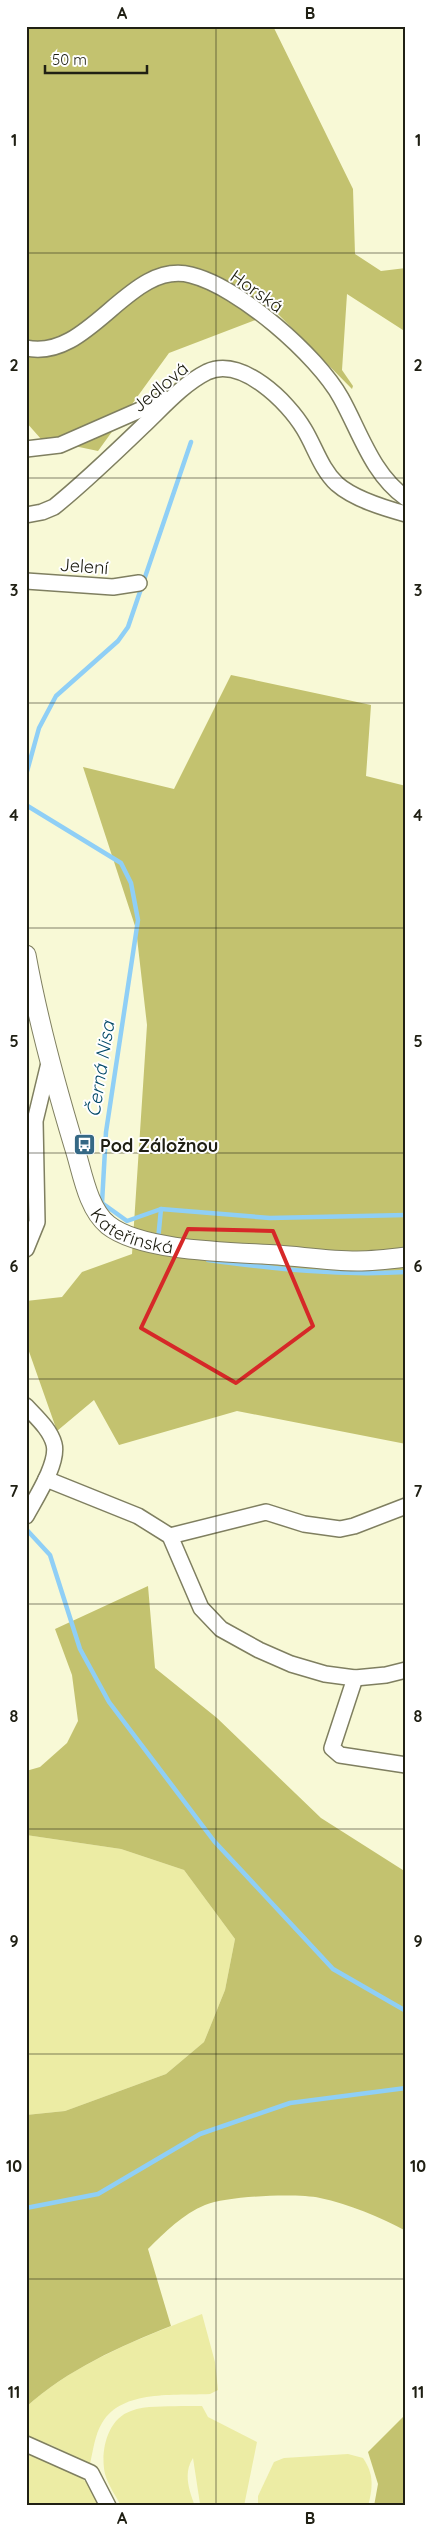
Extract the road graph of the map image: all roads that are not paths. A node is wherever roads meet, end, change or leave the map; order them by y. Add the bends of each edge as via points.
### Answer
1 (26, 348) edge
2 (176, 394) junction
3 (26, 449) edge
4 (406, 498) edge
5 (406, 514) edge
6 (26, 515) edge
7 (26, 581) edge
8 (139, 583) dead end
9 (26, 955) edge
10 (49, 1063) junction
11 (26, 1249) edge
12 (406, 1257) edge
13 (26, 1406) edge
14 (46, 1479) junction
15 (406, 1506) edge
16 (26, 1516) edge
17 (170, 1536) junction
18 (406, 1670) edge
19 (355, 1678) junction
20 (406, 1765) edge
21 (26, 2444) edge
22 (108, 2506) edge

1 - 4 street, Horská via 45,350 70,342 165,273 199,276 264,316 318,366 340,396 374,462 390,485
2 - 3 street via 60,445
2 - 5 street, Jedlová via 207,372 220,368 250,376 272,392 300,422 323,466 336,483 352,495
2 - 6 street, Jedlová via 69,494 48,510
7 - 8 street, Jelení via 114,588
9 - 10 street, Kateřinská
10 - 11 street via 35,1122 37,1222
10 - 12 street, Kateřinská via 97,1212 123,1234 202,1250 358,1261
13 - 14 street via 47,1429 54,1443 55,1454
14 - 16 street
14 - 17 street via 138,1516
15 - 17 street via 354,1526 340,1528 304,1524 266,1512
17 - 19 street via 201,1608 221,1628 291,1664
18 - 19 street
19 - 20 street via 332,1743 334,1752
21 - 22 street via 91,2473

